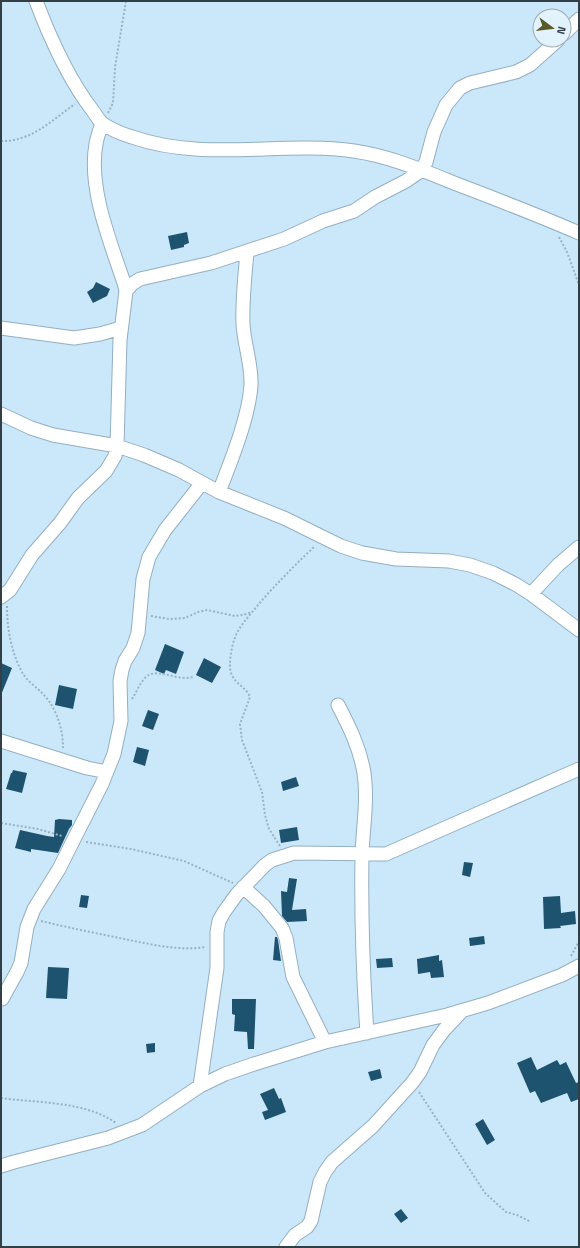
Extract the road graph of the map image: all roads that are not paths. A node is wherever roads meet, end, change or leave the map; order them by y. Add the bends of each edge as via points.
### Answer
1 (36, 1) edge
2 (549, 48) edge
3 (102, 123) junction
4 (422, 170) junction
5 (579, 233) edge
6 (247, 252) junction
7 (126, 291) junction
8 (1, 328) edge
9 (121, 328) junction
10 (1, 414) edge
11 (117, 446) junction
12 (202, 483) junction
13 (219, 492) junction
14 (579, 547) edge
15 (6, 593) edge
16 (531, 594) junction
17 (579, 630) edge
18 (338, 705) dead end
19 (1, 741) edge
20 (579, 769) edge
21 (107, 772) junction
22 (362, 854) junction
23 (242, 887) junction
24 (579, 966) edge
25 (2, 999) edge
26 (463, 1010) junction
27 (367, 1034) junction
28 (325, 1042) junction
29 (200, 1086) junction
30 (1, 1166) edge
31 (286, 1247) edge

1 - 3 street via 71,78
2 - 4 street via 530,65 516,72 470,83 460,88 446,105
3 - 4 street via 150,144 198,150 297,148 353,151 381,156
3 - 7 street via 96,144 97,194
4 - 5 street
4 - 6 street via 354,211
6 - 7 street via 211,263 144,277
6 - 13 street via 243,325 251,384 249,402
7 - 9 street
8 - 9 street via 74,338
9 - 11 street
10 - 11 street via 53,435
11 - 12 street via 164,464
11 - 15 street via 115,456 106,471 78,498 32,555
12 - 13 street
12 - 21 street via 165,530 149,557 142,579 140,623 122,670 121,721
13 - 16 street via 284,518 355,551 379,557 449,560 470,565 504,578
14 - 16 street
16 - 17 street
18 - 22 street via 352,733 364,771 366,790
19 - 21 street via 62,761
20 - 22 street via 386,854
21 - 25 street via 59,869 30,918 21,963
22 - 23 street via 287,854 264,865
22 - 27 street via 362,949
23 - 28 street via 264,906 282,928 293,976
23 - 29 street via 219,921 217,968
24 - 26 street via 562,975
26 - 27 street
26 - 31 street via 433,1045 412,1083 373,1126 332,1162 320,1182 307,1227 295,1235
27 - 28 street
28 - 29 street via 225,1074
29 - 30 street via 142,1125 108,1138

